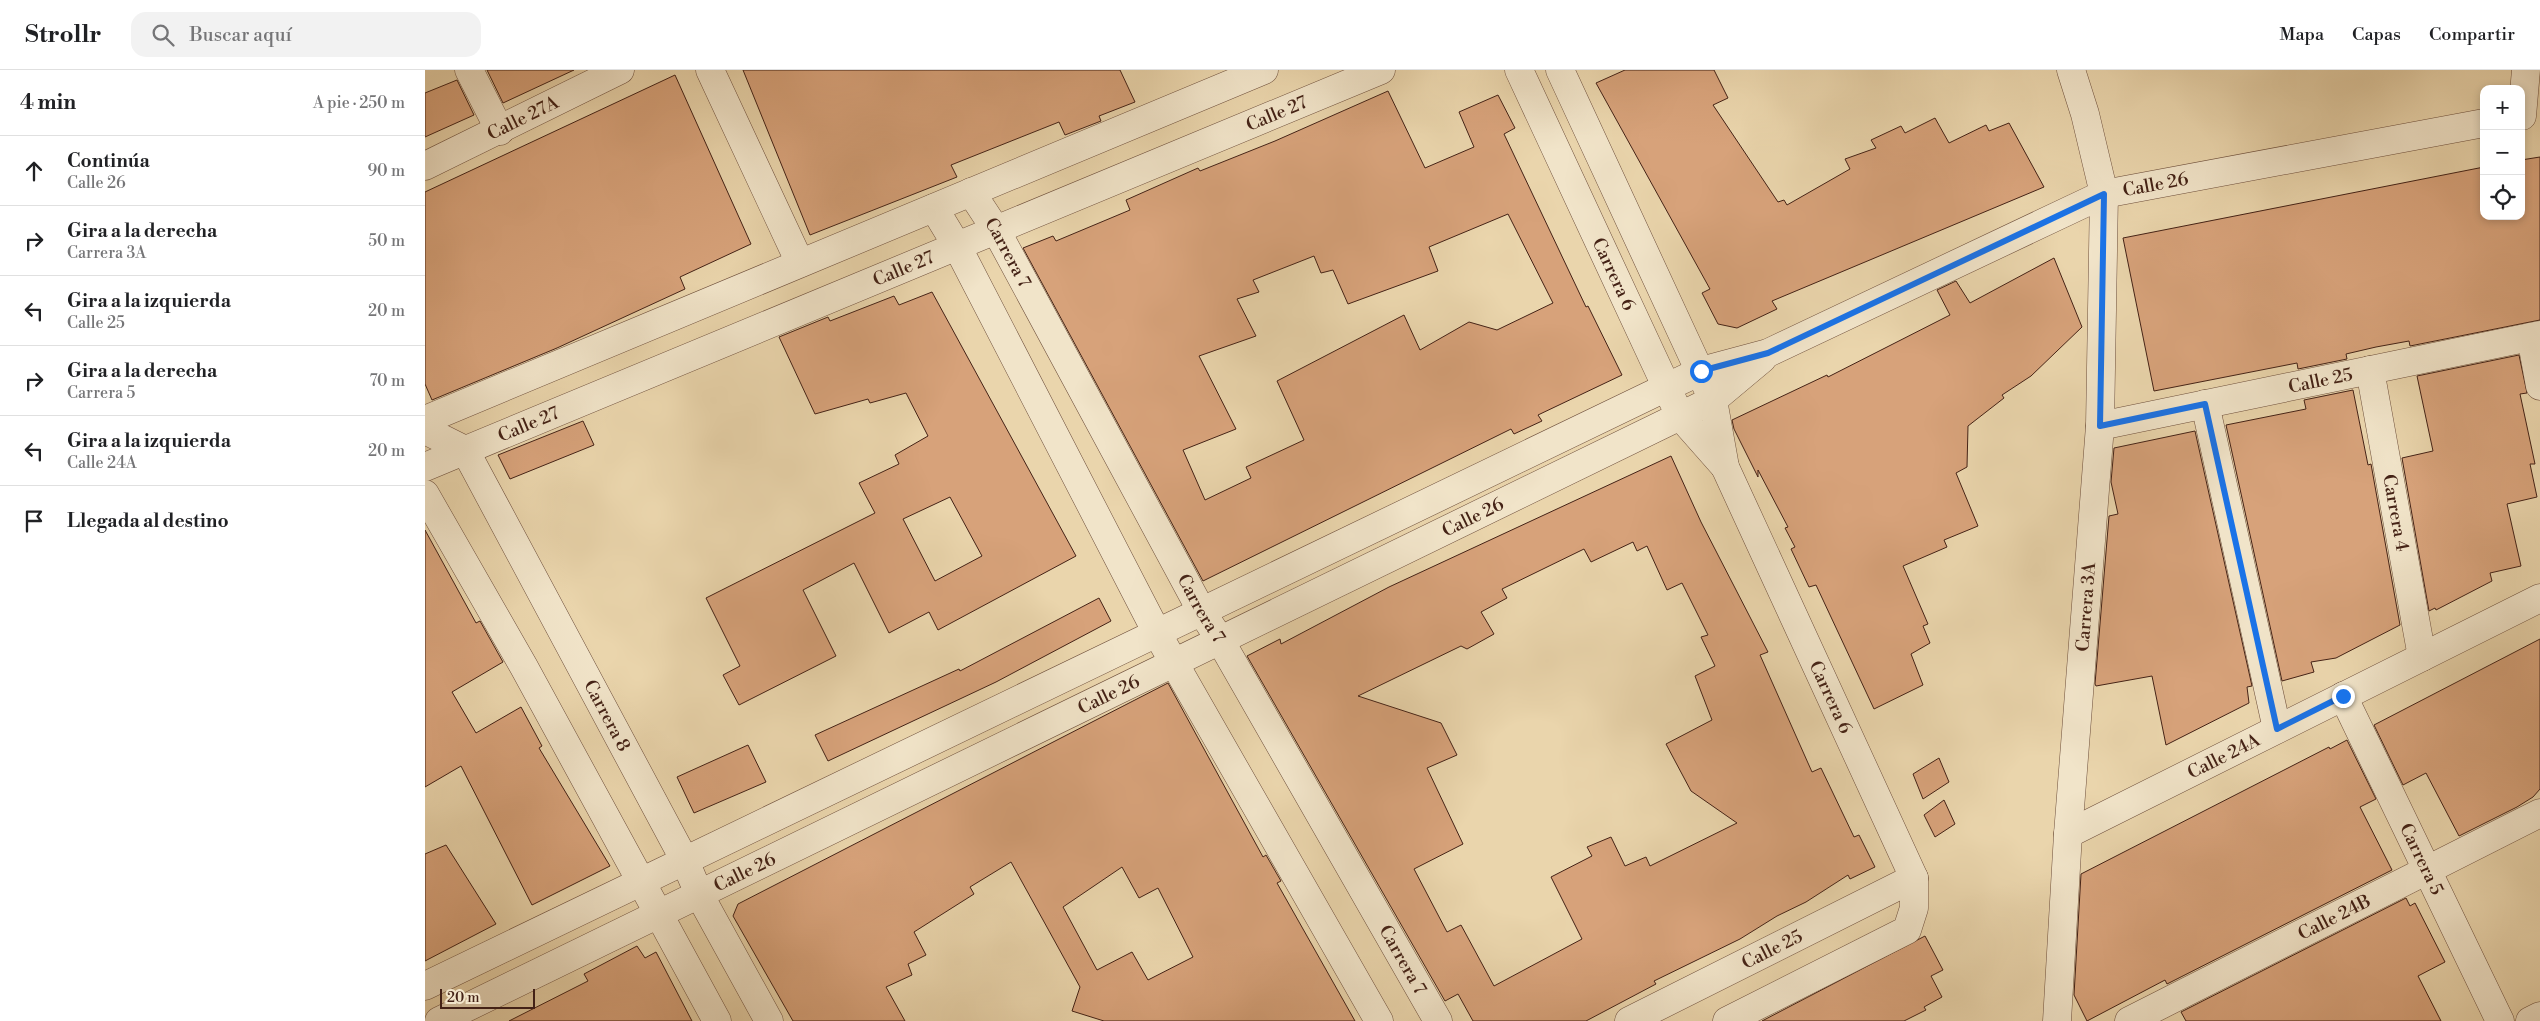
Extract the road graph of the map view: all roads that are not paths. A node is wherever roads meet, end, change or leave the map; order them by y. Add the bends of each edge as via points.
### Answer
1 (469, 70) edge
2 (620, 70) edge
3 (710, 70) edge
4 (1264, 70) edge
5 (1381, 70) edge
6 (1519, 70) edge
7 (1561, 70) edge
8 (2071, 70) edge
9 (2526, 70) edge
10 (1212, 80) edge
11 (2528, 114) edge
12 (2480, 124) edge
13 (500, 131) junction
14 (425, 166) edge
15 (971, 192) junction
16 (2104, 194) junction
17 (934, 208) junction
18 (996, 230) junction
19 (957, 246) junction
20 (800, 263) junction
21 (2535, 336) edge
22 (1768, 353) junction
23 (2370, 370) junction
24 (1701, 371) junction
25 (2540, 386) edge
26 (1667, 387) junction
27 (1713, 400) junction
28 (2205, 404) junction
29 (1681, 416) junction
30 (425, 420) edge
31 (2100, 426) junction
32 (425, 430) edge
33 (465, 450) junction
34 (425, 467) edge
35 (1725, 467) junction
36 (425, 494) edge
37 (2540, 598) edge
38 (1201, 612) junction
39 (1157, 634) junction
40 (1220, 640) junction
41 (2422, 657) junction
42 (1175, 662) junction
43 (2343, 696) junction
44 (2277, 729) junction
45 (2540, 814) edge
46 (2068, 834) junction
47 (685, 861) junction
48 (2427, 869) junction
49 (1914, 878) junction
50 (643, 882) junction
51 (699, 894) junction
52 (658, 914) junction
53 (425, 986) edge
54 (2540, 1016) edge
55 (439, 1021) edge
56 (717, 1021) edge
57 (769, 1021) edge
58 (1379, 1021) edge
59 (1438, 1021) edge
60 (1629, 1021) edge
61 (1727, 1021) edge
62 (2057, 1021) edge
63 (2129, 1021) edge
64 (2500, 1021) edge
65 (2530, 1021) edge

1 - 13 street
2 - 13 street, Calle 27A
3 - 20 street
4 - 10 street
5 - 18 street, Calle 27
6 - 26 street, Carrera 6
7 - 24 street, Carrera 6
8 - 16 street, Carrera 3A
9 - 11 street
10 - 15 street
12 - 16 street, Calle 26
13 - 14 street, Calle 27A
15 - 17 street
15 - 18 street, Carrera 7
16 - 22 street, Calle 26
16 - 31 street, Carrera 3A
17 - 19 street
17 - 20 street
18 - 19 street, Calle 27
18 - 38 street, Carrera 7
19 - 33 street, Calle 27
19 - 39 street
20 - 30 street
21 - 23 street, Calle 25
21 - 25 street
22 - 24 street, Calle 26
22 - 27 street, Calle 26
23 - 28 street, Calle 25
23 - 41 street, Carrera 4
24 - 26 street, Calle 26
24 - 27 street, Carrera 6
26 - 29 street, Carrera 6
26 - 38 street, Calle 26
27 - 29 street, Calle 26
27 - 35 street, Carrera 6
28 - 31 street, Calle 25
28 - 44 street
29 - 35 street, Carrera 6
29 - 40 street, Calle 26
31 - 46 street, Carrera 3A
32 - 33 street
33 - 34 street, Calle 27
33 - 47 street, Carrera 8
35 - 49 street, Carrera 6
36 - 50 street
37 - 41 street, Calle 24A
38 - 39 street, Calle 26
38 - 40 street, Carrera 7
39 - 42 street
39 - 47 street, Calle 26
40 - 42 street, Calle 26
40 - 59 street, Carrera 7
41 - 43 street, Calle 24A
42 - 51 street, Calle 26
42 - 58 street
43 - 44 street, Calle 24A
43 - 48 street, Carrera 5
44 - 46 street, Calle 24A
45 - 48 street, Calle 24B
46 - 62 street, Carrera 3A
47 - 50 street, Calle 26
47 - 51 street, Carrera 8
48 - 63 street, Calle 24B
48 - 64 street, Carrera 5
49 - 60 street, Calle 25
49 - 61 street, Carrera 6 via 1914,908 1907,930
50 - 52 street
50 - 53 street, Calle 26
51 - 52 street, Calle 26
51 - 57 street, Carrera 8
52 - 55 street, Calle 26
52 - 56 street
54 - 65 street

